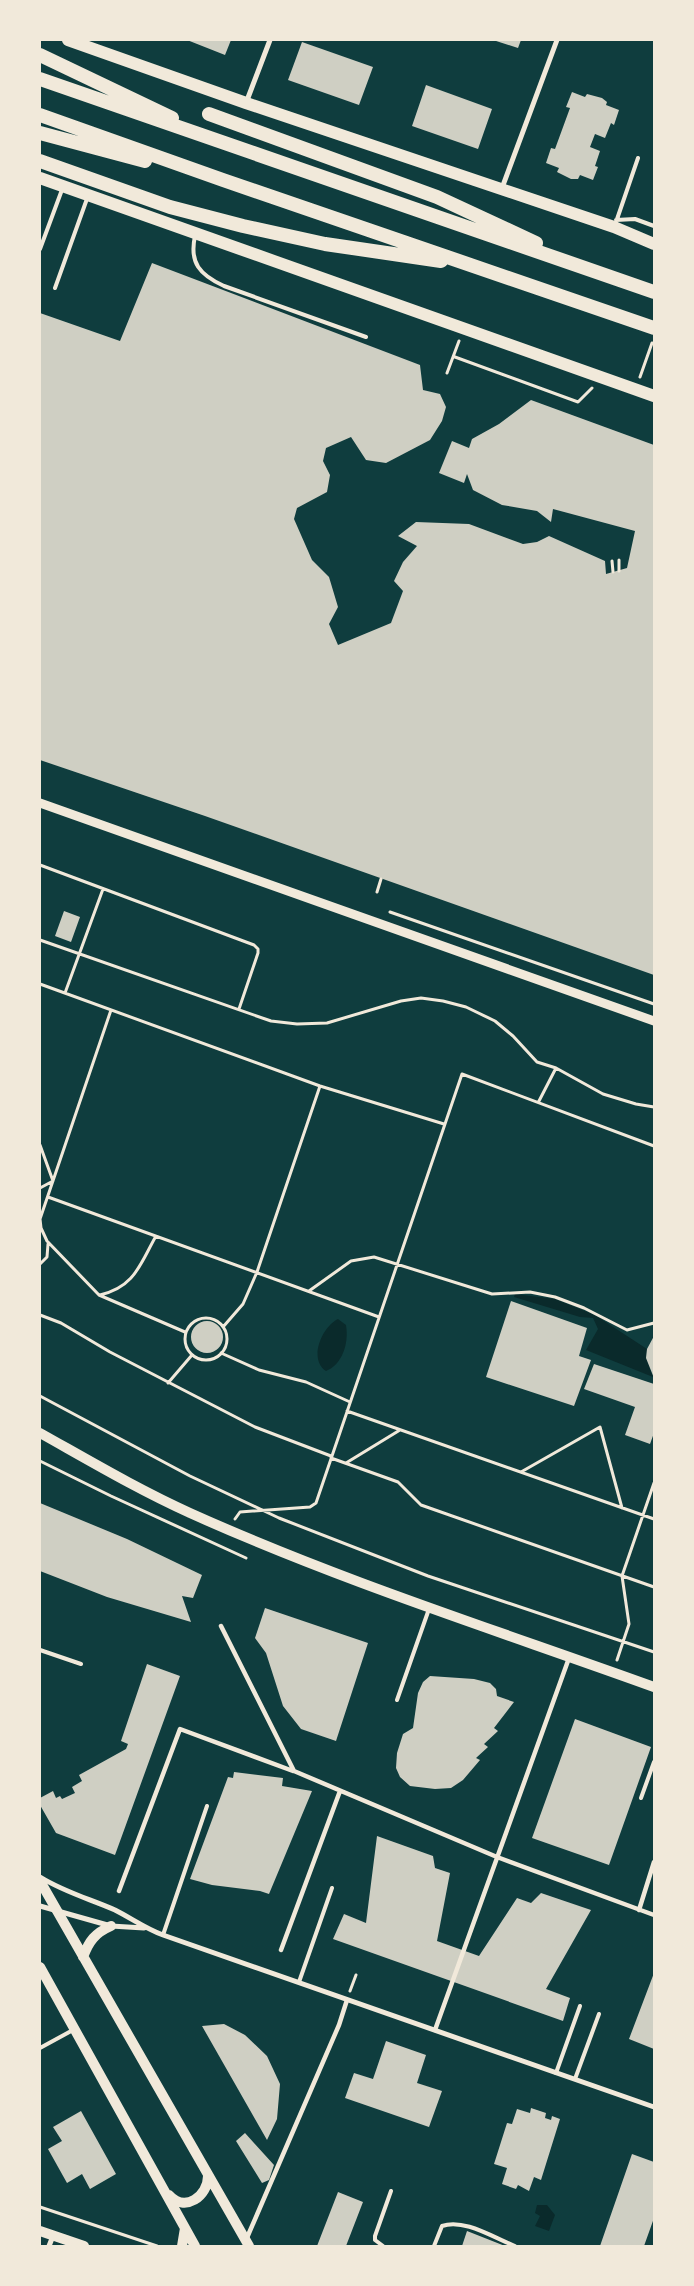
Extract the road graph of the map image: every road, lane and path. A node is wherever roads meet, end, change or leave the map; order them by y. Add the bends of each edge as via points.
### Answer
1 (68, 40) edge
2 (270, 40) edge
3 (557, 40) edge
4 (40, 55) edge
5 (40, 79) edge
6 (246, 103) junction
7 (209, 114) dead end
8 (40, 115) edge
9 (40, 133) edge
10 (226, 145) junction
11 (638, 158) dead end
12 (40, 161) edge
13 (223, 180) junction
14 (41, 181) edge
15 (64, 186) junction
16 (501, 188) junction
17 (89, 194) junction
18 (615, 223) junction
19 (654, 226) edge
20 (196, 232) junction
21 (654, 244) edge
22 (40, 248) edge
23 (473, 266) junction
24 (591, 270) junction
25 (55, 288) dead end
26 (654, 292) edge
27 (463, 327) junction
28 (654, 328) edge
29 (654, 336) edge
30 (366, 337) dead end
31 (455, 357) junction
32 (447, 373) dead end
33 (639, 379) dead end
34 (593, 387) dead end
35 (654, 396) edge
36 (620, 560) dead end
37 (612, 561) dead end
38 (619, 571) dead end
39 (613, 572) dead end
40 (40, 803) edge
41 (40, 865) edge
42 (381, 879) dead end
43 (103, 889) junction
44 (377, 892) dead end
45 (40, 940) edge
46 (80, 954) junction
47 (40, 984) edge
48 (65, 993) junction
49 (239, 1009) junction
50 (111, 1010) junction
51 (654, 1021) edge
52 (556, 1068) junction
53 (320, 1086) junction
54 (540, 1101) junction
55 (654, 1107) edge
56 (444, 1124) junction
57 (40, 1145) edge
58 (654, 1146) edge
59 (53, 1181) junction
60 (40, 1188) edge
61 (48, 1197) junction
62 (40, 1234) edge
63 (156, 1236) junction
64 (47, 1241) junction
65 (397, 1262) junction
66 (40, 1264) edge
67 (257, 1272) junction
68 (309, 1291) junction
69 (99, 1295) junction
70 (40, 1315) edge
71 (379, 1317) junction
72 (654, 1323) edge
73 (224, 1327) junction
74 (185, 1332) junction
75 (221, 1353) junction
76 (192, 1355) junction
77 (168, 1383) junction
78 (40, 1396) edge
79 (350, 1402) junction
80 (347, 1411) junction
81 (400, 1430) junction
82 (40, 1433) edge
83 (331, 1457) junction
84 (40, 1461) edge
85 (346, 1463) junction
86 (521, 1472) junction
87 (654, 1484) edge
88 (622, 1508) junction
89 (262, 1511) junction
90 (644, 1516) junction
91 (654, 1519) edge
92 (231, 1531) junction
93 (246, 1558) dead end
94 (622, 1576) junction
95 (654, 1587) edge
96 (429, 1609) junction
97 (222, 1626) dead end
98 (624, 1640) junction
99 (40, 1650) edge
100 (654, 1652) edge
101 (569, 1657) junction
102 (82, 1664) dead end
103 (613, 1672) junction
104 (654, 1687) edge
105 (397, 1700) dead end
106 (654, 1762) edge
107 (294, 1771) junction
108 (340, 1791) junction
109 (641, 1798) dead end
110 (207, 1806) dead end
111 (497, 1858) junction
112 (654, 1862) edge
113 (40, 1879) edge
114 (332, 1888) dead end
115 (119, 1891) dead end
116 (40, 1906) edge
117 (639, 1910) junction
118 (58, 1912) junction
119 (654, 1915) edge
120 (111, 1926) junction
121 (146, 1929) junction
122 (163, 1935) junction
123 (281, 1950) dead end
124 (82, 1957) junction
125 (40, 1967) edge
126 (356, 1975) dead end
127 (299, 1982) junction
128 (347, 2000) junction
129 (580, 2006) dead end
130 (599, 2014) dead end
131 (74, 2029) junction
132 (435, 2030) junction
133 (40, 2048) edge
134 (556, 2073) junction
135 (575, 2079) junction
136 (654, 2107) edge
137 (208, 2176) junction
138 (391, 2190) dead end
139 (167, 2192) junction
140 (40, 2207) edge
141 (185, 2228) junction
142 (40, 2231) edge
143 (53, 2236) junction
144 (248, 2243) edge
145 (49, 2246) edge
146 (84, 2246) edge
147 (157, 2246) edge
148 (182, 2246) edge
149 (195, 2246) edge
150 (382, 2246) edge
151 (434, 2246) edge
152 (514, 2246) edge

1 - 6 main road
2 - 6 street
3 - 16 street
4 - 10 highway
5 - 10 highway
6 - 16 main road
7 - 24 highway via 437,197
8 - 13 highway
9 - 13 highway
10 - 24 highway
11 - 18 lane
12 - 23 highway via 170,207 252,228 325,244
13 - 23 highway
14 - 15 main road
15 - 17 main road
15 - 22 lane
16 - 18 main road
17 - 20 main road
17 - 25 lane
18 - 19 lane via 634,219
18 - 21 main road
20 - 27 main road
20 - 30 lane via 192,250 197,265 208,277 224,286
23 - 28 highway
24 - 26 highway
27 - 31 path
27 - 35 main road
29 - 33 path
31 - 32 path
31 - 34 path via 578,402
36 - 38 path
37 - 39 path
40 - 51 street
41 - 43 path
42 - 44 path
43 - 46 path
43 - 49 path via 257,947 258,953
45 - 46 path
46 - 48 path
46 - 49 path
47 - 48 path
48 - 50 path
49 - 52 path via 283,1023 327,1023 389,1004 430,998 466,1007 495,1021 537,1062
50 - 53 path
50 - 59 path
52 - 54 path
52 - 55 path via 602,1094
53 - 56 path
53 - 67 path
54 - 56 path via 462,1074
54 - 58 path
56 - 65 path
57 - 59 path
59 - 60 path
59 - 61 path
61 - 63 path
61 - 64 path via 40,1219
62 - 64 path
63 - 67 path
63 - 69 path via 129,1282
64 - 66 path via 49,1252
64 - 69 path
65 - 68 path via 374,1257 356,1259
65 - 71 path
65 - 72 path via 492,1294 530,1292 555,1297 627,1330
67 - 68 path
67 - 73 path via 243,1304
68 - 71 path
69 - 74 path
70 - 77 path via 61,1323
71 - 79 path
73 - 74 path via 213,1318 199,1318
73 - 75 path via 227,1340
74 - 76 path via 185,1345
75 - 76 path via 204,1360
75 - 79 path via 260,1370 306,1382
76 - 77 path
77 - 83 path via 255,1427
78 - 89 path via 181,1472
79 - 80 path
80 - 81 path
80 - 83 path
81 - 85 path
81 - 86 path
82 - 92 main road via 111,1473
83 - 85 path
83 - 89 path via 316,1503
84 - 93 path
85 - 94 path via 398,1482 421,1505
86 - 88 path
86 - 88 path via 600,1426
87 - 90 path
88 - 90 path
89 - 92 path via 240,1512
89 - 98 path via 428,1576
90 - 91 path
90 - 94 path
92 - 96 main road
94 - 95 path
94 - 98 path via 629,1624
96 - 101 main road
96 - 105 lane
97 - 107 street
98 - 100 path
98 - 103 path
99 - 102 lane
101 - 103 main road
101 - 111 street
103 - 104 main road
106 - 109 lane
107 - 108 street
107 - 115 street via 180,1729
108 - 111 street
108 - 123 street
110 - 122 lane
111 - 117 street
111 - 132 street
112 - 117 street
113 - 118 main road
113 - 121 street via 116,1911
114 - 127 lane
116 - 118 street
117 - 119 street
118 - 120 street
118 - 124 main road
120 - 121 street
120 - 124 main road via 88,1942
121 - 122 street
122 - 127 street
124 - 137 main road
125 - 131 main road
126 - 128 path
127 - 128 street
128 - 132 street
128 - 144 street
129 - 134 lane
130 - 135 lane
131 - 133 lane
131 - 139 main road
132 - 134 street
134 - 135 street
135 - 136 street
137 - 139 main road via 206,2189 191,2201 172,2199
137 - 144 main road
138 - 150 lane via 375,2236
139 - 141 main road
140 - 147 path
141 - 148 main road
141 - 149 main road
142 - 143 main road
143 - 145 street
143 - 146 main road
151 - 152 lane via 442,2226 450,2224 460,2224

